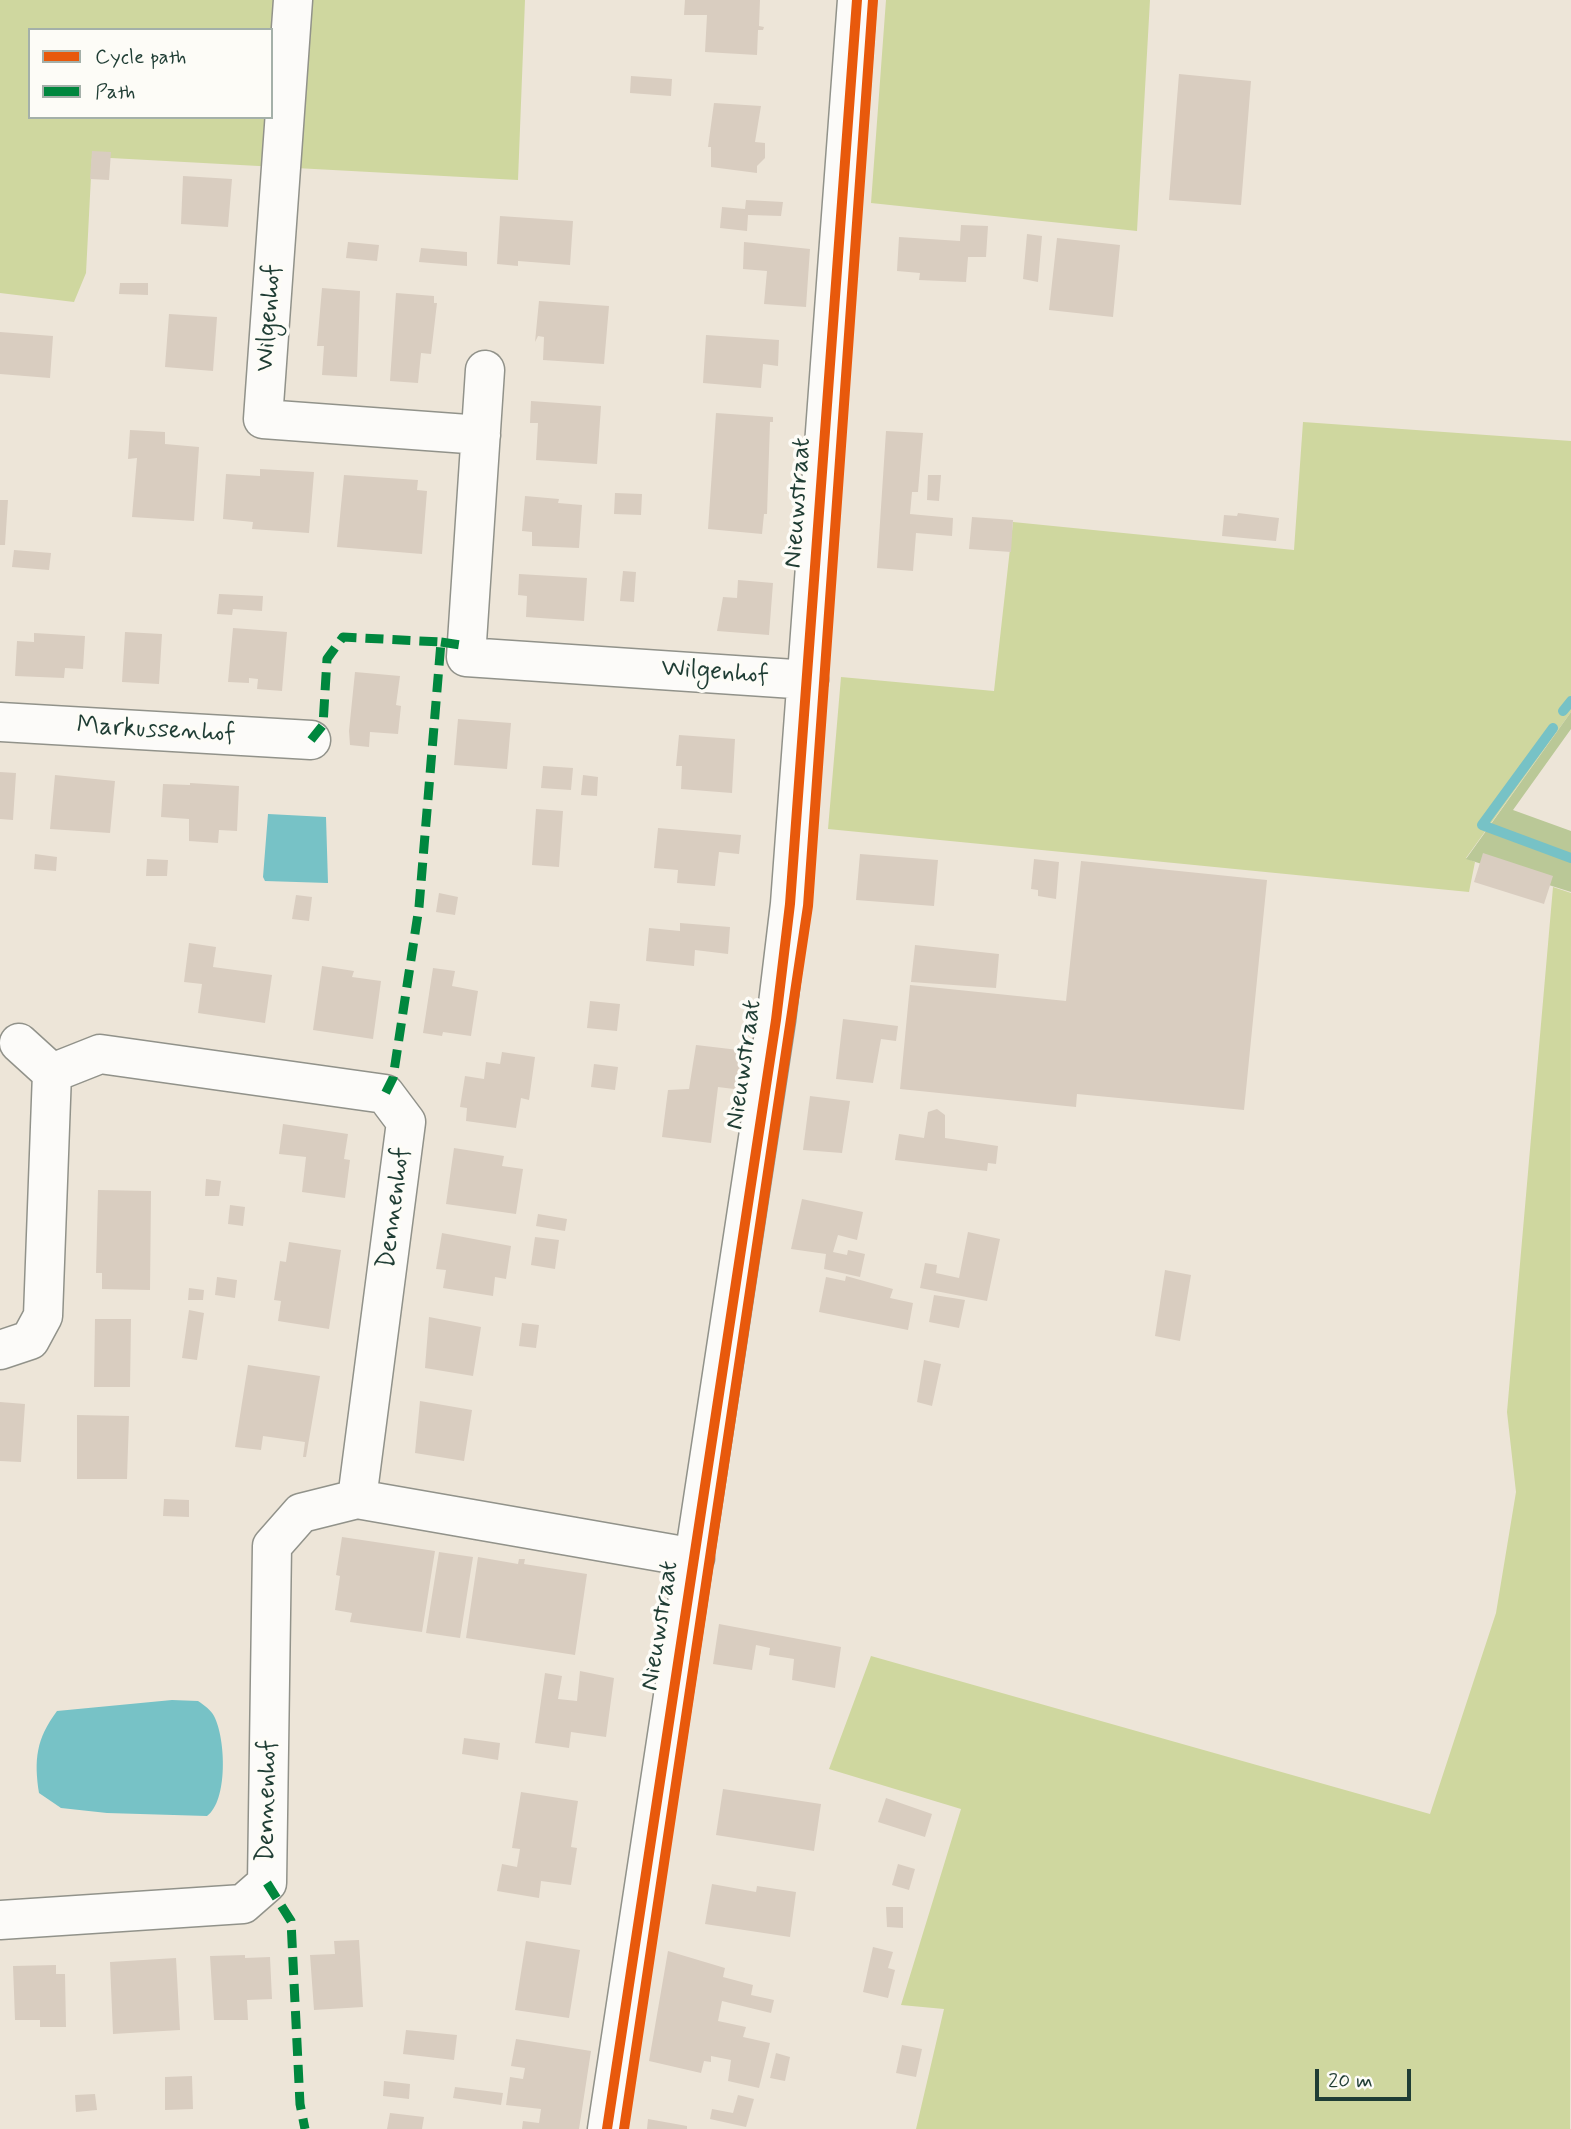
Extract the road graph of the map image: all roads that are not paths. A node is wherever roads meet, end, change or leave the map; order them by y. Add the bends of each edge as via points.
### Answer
1 (293, 0) edge
2 (856, 0) edge
3 (485, 370) dead end
4 (481, 435) junction
5 (809, 680) junction
6 (0, 722) edge
7 (311, 740) dead end
8 (19, 1043) dead end
9 (52, 1073) junction
10 (0, 1350) edge
11 (357, 1499) junction
12 (695, 1559) junction
13 (0, 1920) edge
14 (607, 2129) edge

1 - 4 street, Wilgenhof via 263,419
2 - 5 street, Nieuwstraat
3 - 4 street, Wilgenhof
4 - 5 street, Wilgenhof via 466,657
5 - 12 street, Nieuwstraat via 777,1007
6 - 7 street, Markussenhof
8 - 9 street
9 - 10 street via 43,1317 30,1340
9 - 11 street, Dennenhof via 100,1054 385,1094 406,1122
11 - 12 street, Dennenhof
11 - 13 street, Dennenhof via 301,1513 272,1546 267,1883 243,1904
12 - 14 street, Nieuwstraat

